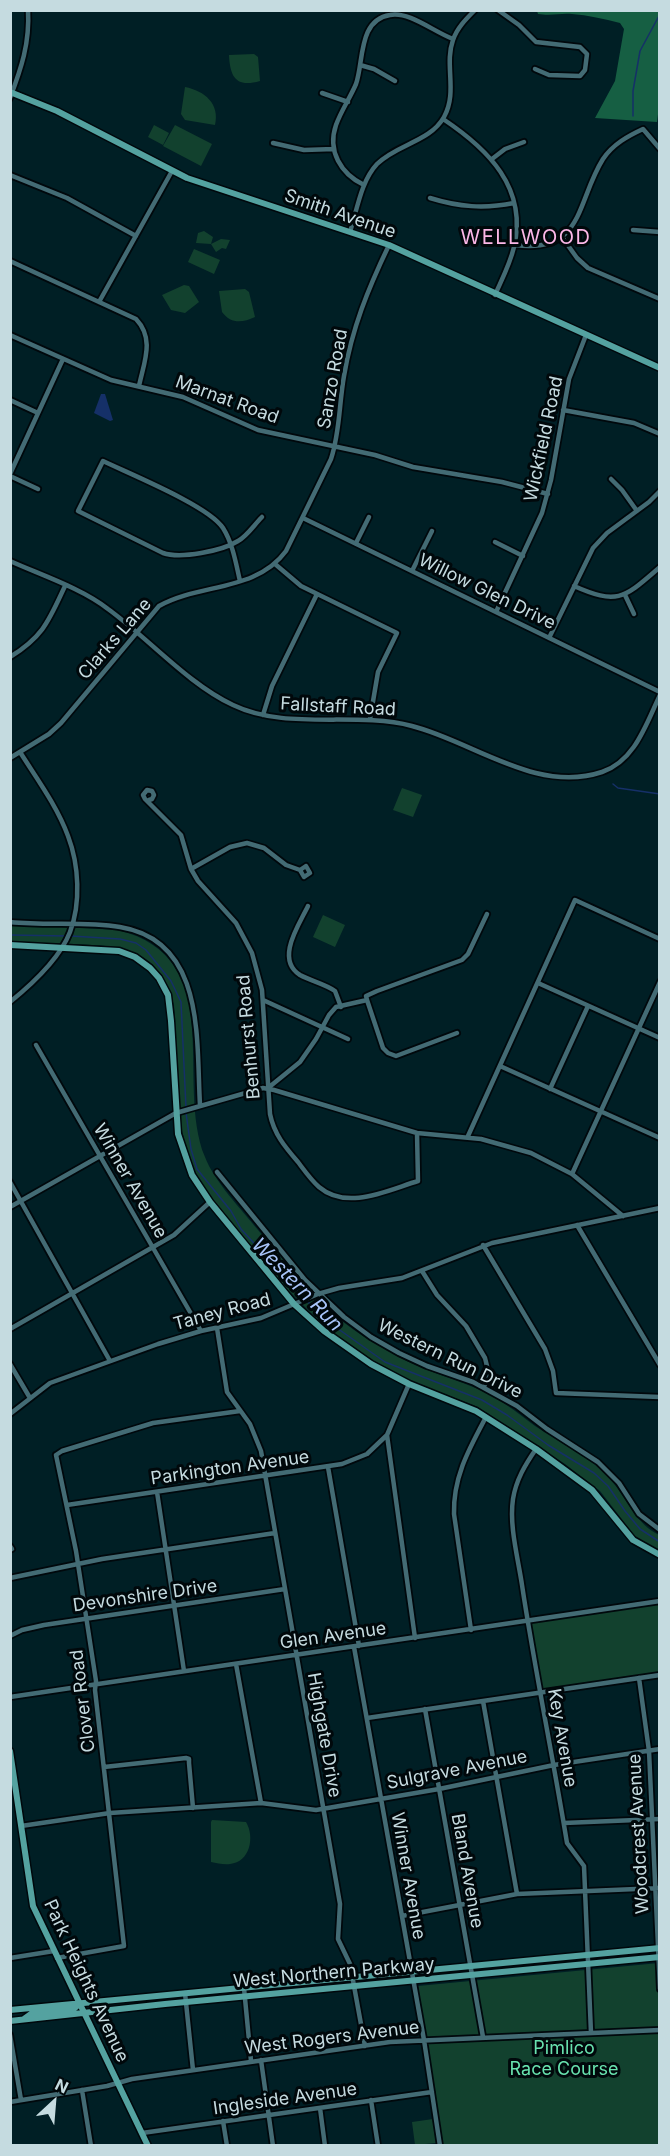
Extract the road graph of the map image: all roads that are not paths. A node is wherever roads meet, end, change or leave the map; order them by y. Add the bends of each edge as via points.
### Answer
1 (28, 10) edge
2 (475, 10) edge
3 (498, 10) edge
4 (453, 39) junction
5 (360, 65) junction
6 (535, 69) dead end
7 (395, 81) dead end
8 (322, 93) dead end
9 (11, 94) edge
10 (348, 102) junction
11 (443, 119) junction
12 (524, 142) dead end
13 (273, 143) dead end
14 (334, 149) junction
15 (660, 149) edge
16 (492, 159) junction
17 (172, 171) junction
18 (10, 175) edge
19 (364, 185) junction
20 (430, 198) dead end
21 (514, 203) junction
22 (633, 230) dead end
23 (350, 232) junction
24 (660, 232) edge
25 (136, 236) junction
26 (562, 237) junction
27 (389, 245) junction
28 (515, 245) junction
29 (10, 261) edge
30 (495, 294) junction
31 (660, 299) edge
32 (99, 302) junction
33 (10, 335) edge
34 (585, 336) junction
35 (63, 359) junction
36 (660, 368) edge
37 (139, 386) junction
38 (10, 400) edge
39 (563, 410) junction
40 (38, 413) junction
41 (660, 434) edge
42 (335, 447) junction
43 (10, 475) edge
44 (611, 479) dead end
45 (38, 489) dead end
46 (660, 491) edge
47 (548, 494) junction
48 (637, 511) junction
49 (369, 516) dead end
50 (262, 517) dead end
51 (303, 518) junction
52 (432, 531) dead end
53 (495, 542) dead end
54 (356, 543) junction
55 (231, 544) junction
56 (523, 556) junction
57 (10, 561) edge
58 (275, 564) junction
59 (660, 567) edge
60 (412, 571) junction
61 (240, 581) junction
62 (65, 586) junction
63 (574, 586) junction
64 (317, 594) junction
65 (625, 595) junction
66 (496, 612) junction
67 (634, 614) dead end
68 (136, 632) junction
69 (549, 638) junction
70 (10, 657) edge
71 (660, 693) edge
72 (263, 715) junction
73 (370, 719) junction
74 (20, 752) junction
75 (10, 758) edge
76 (148, 801) dead end
77 (191, 869) junction
78 (300, 870) dead end
79 (308, 906) dead end
80 (487, 914) dead end
81 (10, 922) edge
82 (72, 925) junction
83 (660, 939) edge
84 (10, 945) edge
85 (63, 945) junction
86 (660, 982) edge
87 (538, 983) junction
88 (263, 1000) junction
89 (367, 1000) junction
90 (10, 1002) edge
91 (588, 1006) junction
92 (341, 1007) junction
93 (323, 1027) junction
94 (638, 1029) junction
95 (458, 1033) dead end
96 (660, 1038) edge
97 (348, 1039) dead end
98 (36, 1044) dead end
99 (500, 1066) junction
100 (268, 1089) junction
101 (550, 1089) junction
102 (200, 1105) junction
103 (179, 1112) junction
104 (601, 1112) junction
105 (417, 1133) junction
106 (468, 1136) junction
107 (660, 1138) edge
108 (100, 1156) junction
109 (217, 1172) dead end
110 (572, 1174) junction
111 (10, 1182) edge
112 (21, 1201) junction
113 (210, 1203) junction
114 (10, 1207) edge
115 (660, 1208) edge
116 (623, 1216) junction
117 (577, 1225) junction
118 (483, 1245) junction
119 (152, 1247) junction
120 (422, 1271) junction
121 (74, 1293) junction
122 (318, 1294) junction
123 (298, 1303) junction
124 (217, 1328) junction
125 (10, 1329) edge
126 (201, 1331) junction
127 (110, 1361) junction
128 (10, 1364) edge
129 (660, 1365) edge
130 (409, 1384) junction
131 (484, 1388) junction
132 (660, 1397) edge
133 (30, 1398) junction
134 (240, 1411) junction
135 (10, 1414) edge
136 (486, 1417) junction
137 (387, 1435) junction
138 (536, 1449) junction
139 (328, 1467) junction
140 (265, 1476) junction
141 (156, 1492) junction
142 (67, 1505) junction
143 (660, 1530) edge
144 (275, 1533) junction
145 (165, 1550) junction
146 (660, 1555) edge
147 (78, 1564) junction
148 (10, 1578) edge
149 (285, 1589) junction
150 (660, 1601) edge
151 (174, 1605) junction
152 (86, 1618) junction
153 (527, 1621) junction
154 (471, 1630) junction
155 (10, 1636) edge
156 (415, 1638) junction
157 (357, 1646) junction
158 (296, 1656) junction
159 (236, 1664) junction
160 (184, 1671) junction
161 (660, 1675) edge
162 (639, 1678) junction
163 (95, 1685) junction
164 (540, 1693) junction
165 (10, 1697) edge
166 (483, 1701) junction
167 (425, 1709) junction
168 (367, 1718) junction
169 (660, 1749) edge
170 (10, 1751) edge
171 (649, 1751) junction
172 (554, 1765) junction
173 (104, 1767) junction
174 (496, 1777) junction
175 (439, 1789) junction
176 (381, 1799) junction
177 (261, 1803) junction
178 (193, 1808) junction
179 (323, 1809) junction
180 (110, 1813) junction
181 (652, 1819) junction
182 (660, 1819) edge
183 (564, 1823) junction
184 (21, 1826) junction
185 (658, 1889) edge
186 (585, 1892) junction
187 (517, 1894) junction
188 (459, 1906) junction
189 (402, 1916) junction
190 (658, 1948) edge
191 (588, 1954) junction
192 (56, 1955) junction
193 (10, 1958) edge
194 (659, 1958) edge
195 (589, 1964) junction
196 (470, 1966) junction
197 (411, 1971) junction
198 (472, 1976) junction
199 (353, 1977) junction
200 (413, 1981) junction
201 (355, 1987) junction
202 (244, 1988) junction
203 (660, 1989) edge
204 (185, 1993) junction
205 (245, 1997) junction
206 (186, 2002) junction
207 (79, 2004) junction
208 (10, 2010) edge
209 (83, 2013) junction
210 (23, 2019) junction
211 (10, 2021) edge
212 (660, 2030) edge
213 (591, 2033) junction
214 (10, 2035) edge
215 (483, 2037) junction
216 (424, 2040) junction
217 (365, 2046) junction
218 (261, 2060) junction
219 (251, 2061) junction
220 (193, 2070) junction
221 (117, 2083) junction
222 (82, 2090) junction
223 (432, 2092) junction
224 (21, 2100) junction
225 (371, 2100) junction
226 (10, 2102) edge
227 (320, 2108) junction
228 (269, 2115) junction
229 (223, 2121) junction
230 (142, 2133) junction
231 (91, 2145) edge
232 (148, 2145) edge
233 (227, 2145) edge
234 (273, 2145) edge
235 (325, 2145) edge
236 (378, 2145) edge
237 (440, 2145) edge

1 - 9 street via 27,48
2 - 4 street
3 - 6 street via 536,42 580,47 587,54 580,76 549,75
4 - 5 street via 405,16 386,15 369,28
4 - 11 street via 451,91
5 - 7 street
5 - 10 street
8 - 10 street
9 - 17 main road, Smith Avenue via 57,111
10 - 14 street via 335,127
11 - 16 street
11 - 19 street via 429,133 381,160
12 - 16 street
13 - 14 street via 304,150
14 - 19 street via 342,168
15 - 26 street via 644,129 619,142 603,159 576,220
16 - 21 street via 507,182
17 - 23 main road, Smith Avenue
17 - 25 street
18 - 25 street via 67,198
19 - 23 street
20 - 21 street via 471,208
21 - 28 street
22 - 24 street
23 - 27 main road, Smith Avenue
25 - 32 street
26 - 28 street via 538,246
26 - 31 street via 588,268
27 - 30 main road, Smith Avenue
27 - 42 street, Sanzo Road via 364,298 351,340
28 - 30 street
29 - 32 street
30 - 34 main road, Smith Avenue
32 - 37 street via 136,319 146,333
33 - 35 street, Marnat Road
34 - 36 main road, Smith Avenue
34 - 39 street, Wickfield Road
35 - 37 street, Marnat Road via 111,380
35 - 40 street
37 - 42 street, Marnat Road via 183,397 248,427
38 - 40 street
39 - 41 street via 626,421
39 - 47 street, Wickfield Road
40 - 43 street
42 - 47 street, Marnat Road
42 - 51 street, Sanzo Road
43 - 45 street
44 - 48 street
46 - 48 street
47 - 56 street, Wickfield Road
48 - 63 street via 600,540
49 - 54 street
50 - 55 street
51 - 54 street, Willow Glen Drive
51 - 58 street, Clarks Lane
52 - 60 street
53 - 56 street
54 - 60 street, Willow Glen Drive
55 - 55 street via 221,525 206,512 103,461 78,511 175,556
55 - 61 street
56 - 66 street, Wickfield Road
57 - 62 street, Fallstaff Road
58 - 61 street, Clarks Lane
58 - 64 street via 296,583
59 - 65 street
60 - 66 street, Willow Glen Drive
61 - 68 street, Clarks Lane via 165,603
62 - 68 street, Fallstaff Road via 99,602
62 - 70 street via 41,632
63 - 65 street via 601,597
63 - 69 street
64 - 72 street via 269,692
64 - 73 street via 397,633 378,672
65 - 67 street
66 - 69 street, Willow Glen Drive
68 - 72 street, Fallstaff Road via 219,698
68 - 74 street, Clarks Lane via 61,723
69 - 71 street, Willow Glen Drive
71 - 73 street, Fallstaff Road via 626,757 608,770 586,776 536,772 428,731
72 - 73 street, Fallstaff Road
74 - 75 street, Clarks Lane
74 - 82 street via 54,807 70,844 76,881
76 - 77 street, Benhurst Road via 181,835
77 - 78 street via 230,847 247,843 264,848 286,865
77 - 88 street, Benhurst Road via 241,930 257,966
79 - 92 street via 291,943 290,961 302,976 335,991
80 - 89 street via 462,960 366,996
81 - 82 street
82 - 85 street
82 - 102 street via 113,926 138,932 160,945 181,968 194,1003
83 - 87 street via 575,900
84 - 85 main road
85 - 90 street via 36,979
85 - 103 main road via 125,953 159,978 169,1002
86 - 94 street
87 - 91 street
87 - 99 street
88 - 93 street
88 - 100 street, Benhurst Road
89 - 92 street
89 - 95 street via 383,1048 396,1056
91 - 94 street
91 - 101 street
92 - 93 street via 332,1010
93 - 97 street
93 - 100 street via 300,1062
94 - 96 street
94 - 104 street
98 - 108 street, Winner Avenue
99 - 101 street
99 - 106 street
100 - 102 street
100 - 105 street
100 - 105 street, Benhurst Road via 277,1134 314,1182 342,1198 356,1198 418,1181
101 - 104 street
102 - 103 street
103 - 108 street
103 - 113 main road via 178,1134 185,1160
104 - 107 street
104 - 110 street
105 - 106 street
106 - 110 street via 531,1153
108 - 112 street
108 - 119 street, Winner Avenue
109 - 122 street, Western Run Drive
110 - 116 street
111 - 112 street
112 - 114 street
112 - 121 street
113 - 119 street via 174,1235
113 - 123 main road
115 - 116 street, Taney Road
116 - 117 street, Taney Road
117 - 118 street, Taney Road
117 - 129 street
118 - 120 street, Taney Road
118 - 132 street via 545,1349 556,1393
119 - 121 street
119 - 126 street, Winner Avenue
120 - 122 street, Taney Road via 392,1281 346,1286
120 - 131 street via 437,1295 466,1326 485,1358 489,1374
121 - 125 street
121 - 127 street
122 - 123 street, Taney Road
122 - 131 street, Western Run Drive via 350,1322 393,1350
123 - 124 street, Taney Road via 261,1318
123 - 130 main road via 313,1322 356,1355
124 - 126 street, Taney Road
124 - 134 street, Highgate Drive via 226,1388
126 - 127 street, Taney Road
127 - 133 street, Taney Road via 50,1383
128 - 133 street
130 - 136 main road
130 - 137 street
131 - 143 street, Western Run Drive via 598,1462 619,1483 639,1514
133 - 135 street, Taney Road
134 - 140 street, Highgate Drive via 258,1441
134 - 142 street, Clover Road via 144,1425 54,1455
136 - 138 main road
136 - 154 street via 460,1468 454,1496
137 - 139 street, Parkington Avenue via 360,1458
137 - 156 street
138 - 146 main road via 592,1490 633,1540
138 - 153 street, Key Avenue via 521,1473 513,1500
139 - 140 street, Parkington Avenue
139 - 157 street, Winner Avenue
140 - 141 street, Parkington Avenue
140 - 144 street, Highgate Drive
141 - 142 street, Parkington Avenue
141 - 145 street
142 - 147 street, Clover Road
144 - 145 street
144 - 149 street, Highgate Drive
145 - 147 street
145 - 151 street
147 - 148 street
147 - 152 street, Clover Road
149 - 151 street, Devonshire Drive
149 - 158 street, Highgate Drive
150 - 153 street, Glen Avenue
151 - 152 street, Devonshire Drive
151 - 160 street
152 - 155 street, Devonshire Drive via 37,1626
152 - 163 street, Clover Road
153 - 154 street, Glen Avenue
153 - 164 street, Key Avenue
154 - 156 street, Glen Avenue
156 - 157 street, Glen Avenue
157 - 158 street, Glen Avenue
157 - 168 street, Winner Avenue
158 - 159 street, Glen Avenue
158 - 179 street, Highgate Drive
159 - 160 street, Glen Avenue
159 - 177 street
160 - 163 street, Glen Avenue
161 - 162 street
162 - 164 street
162 - 171 street, Woodcrest Avenue
163 - 165 street, Glen Avenue
163 - 173 street, Clover Road
164 - 166 street
164 - 172 street, Key Avenue
166 - 167 street
166 - 174 street
167 - 168 street
167 - 175 street, Bland Avenue
168 - 176 street, Winner Avenue
169 - 171 street, Sulgrave Avenue
170 - 184 main road, Park Heights Avenue
171 - 172 street, Sulgrave Avenue
171 - 181 street, Woodcrest Avenue
172 - 174 street, Sulgrave Avenue
172 - 183 street, Key Avenue
173 - 178 street via 189,1759
173 - 180 street, Clover Road
174 - 175 street, Sulgrave Avenue
174 - 187 street
175 - 176 street, Sulgrave Avenue
175 - 188 street, Bland Avenue
176 - 179 street, Sulgrave Avenue
176 - 189 street, Winner Avenue
177 - 178 street, Sulgrave Avenue
177 - 179 street, Sulgrave Avenue
178 - 180 street, Sulgrave Avenue
179 - 199 street, Highgate Drive via 340,1909 338,1939
180 - 184 street, Sulgrave Avenue
180 - 192 street, Clover Road via 124,1946
181 - 182 street
181 - 183 street
181 - 185 street, Woodcrest Avenue
183 - 186 street, Key Avenue via 568,1845 583,1863
184 - 192 main road, Park Heights Avenue via 33,1906
185 - 186 street
185 - 190 street, Woodcrest Avenue
186 - 187 street
186 - 191 street, Key Avenue
187 - 188 street
188 - 189 street
188 - 196 street, Bland Avenue
189 - 197 street, Winner Avenue
190 - 191 main road, West Northern Parkway
190 - 194 street, Woodcrest Avenue
191 - 195 street, Key Avenue
191 - 196 main road, West Northern Parkway
192 - 193 street
192 - 207 main road, Park Heights Avenue
194 - 195 main road, West Northern Parkway
194 - 203 street, Woodcrest Avenue
195 - 198 main road, West Northern Parkway
195 - 213 street, Key Avenue
196 - 197 main road, West Northern Parkway
196 - 198 street, Bland Avenue
197 - 199 main road, West Northern Parkway
197 - 200 street, Winner Avenue
198 - 200 main road, West Northern Parkway
198 - 215 street, Bland Avenue
199 - 201 street, Highgate Drive
199 - 202 main road, West Northern Parkway
200 - 201 main road, West Northern Parkway
200 - 216 street, Winner Avenue
201 - 205 main road, West Northern Parkway
201 - 217 street, Highgate Drive
202 - 204 main road, West Northern Parkway
202 - 205 street
204 - 206 street
204 - 207 main road, West Northern Parkway
205 - 206 main road, West Northern Parkway
205 - 219 street
206 - 209 main road, West Northern Parkway
206 - 220 street
207 - 208 main road, West Northern Parkway
207 - 209 main road, Park Heights Avenue
207 - 210 main road
209 - 210 main road, West Northern Parkway
209 - 221 main road, Park Heights Avenue
210 - 211 main road, West Northern Parkway
212 - 213 street, West Rogers Avenue
213 - 215 street, West Rogers Avenue
214 - 224 street
215 - 216 street, West Rogers Avenue
216 - 217 street, West Rogers Avenue
216 - 223 street, Winner Avenue
217 - 218 street, West Rogers Avenue
218 - 219 street, West Rogers Avenue
218 - 228 street
219 - 220 street, West Rogers Avenue
220 - 221 street, West Rogers Avenue
221 - 222 street, West Rogers Avenue
221 - 230 main road, Park Heights Avenue
222 - 224 street, West Rogers Avenue
222 - 231 street
223 - 225 street, Ingleside Avenue
223 - 237 street, Winner Avenue
224 - 226 street, West Rogers Avenue
225 - 227 street, Ingleside Avenue
225 - 236 street
227 - 228 street, Ingleside Avenue
227 - 235 street
228 - 229 street, Ingleside Avenue
228 - 234 street
229 - 230 street, Ingleside Avenue
229 - 233 street
230 - 232 main road, Park Heights Avenue

